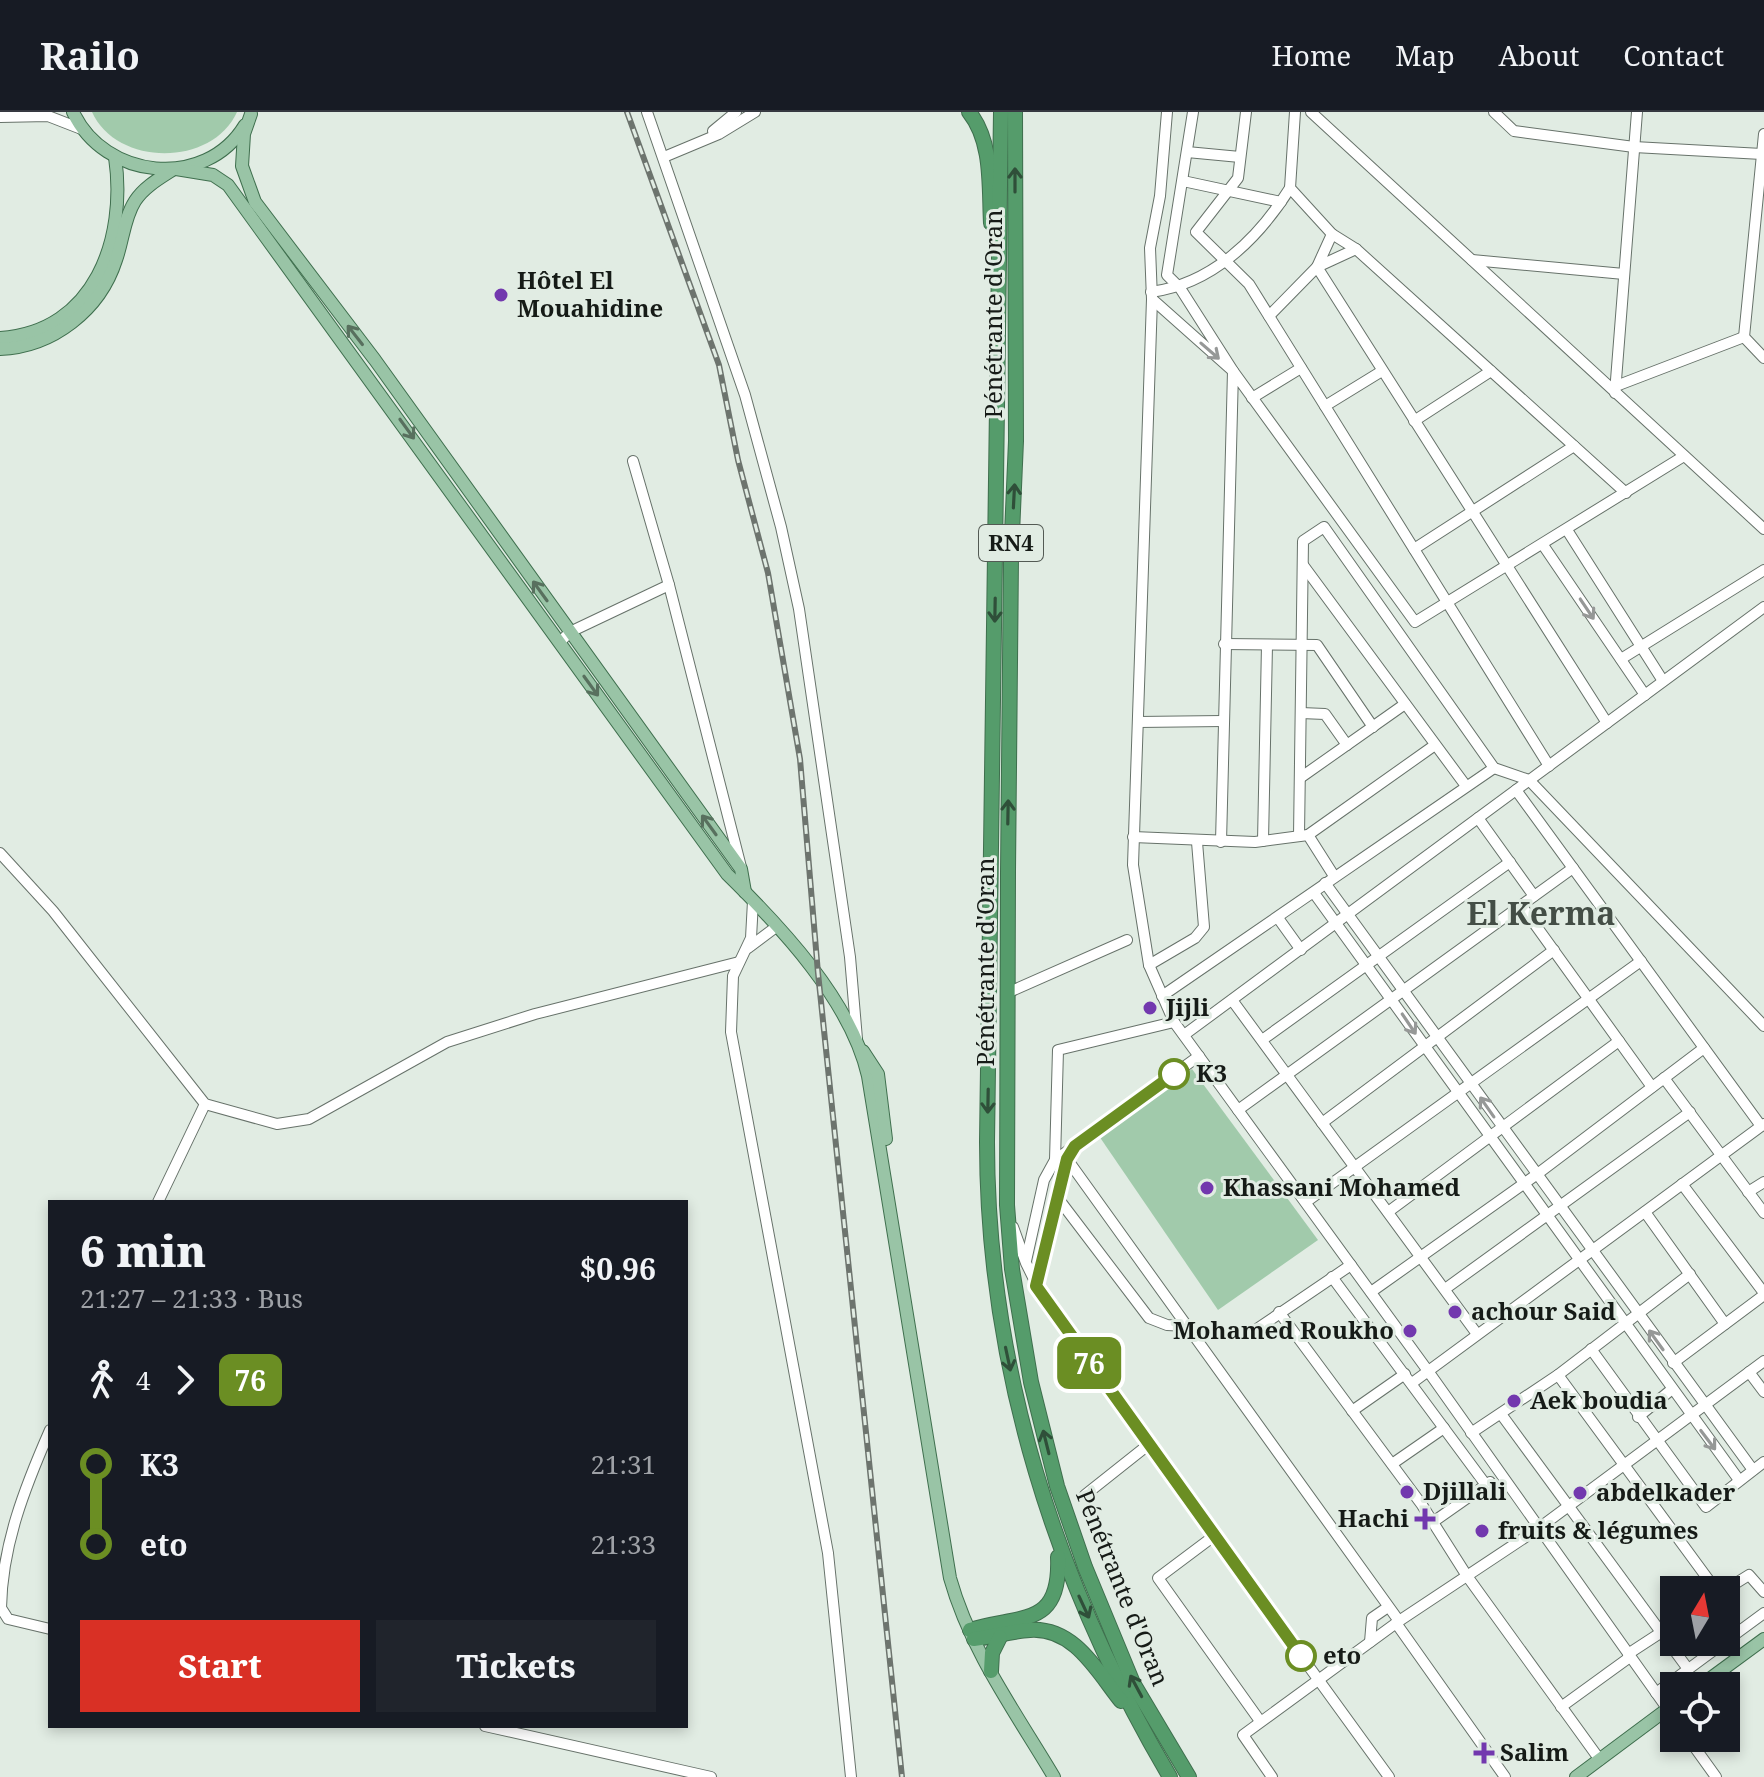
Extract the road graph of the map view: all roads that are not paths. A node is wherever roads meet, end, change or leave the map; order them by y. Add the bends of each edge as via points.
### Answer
1 (73, 112) edge
2 (647, 112) edge
3 (736, 112) edge
4 (755, 112) edge
5 (969, 112) edge
6 (1001, 112) edge
7 (1015, 112) edge
8 (1167, 112) edge
9 (1193, 112) edge
10 (1246, 112) edge
11 (1295, 112) edge
12 (1311, 112) edge
13 (1494, 112) edge
14 (1637, 112) edge
15 (252, 113) edge
16 (0, 117) edge
17 (84, 130) junction
18 (1764, 134) edge
19 (1634, 147) junction
20 (1187, 152) junction
21 (663, 154) junction
22 (1762, 154) junction
23 (115, 157) junction
24 (1240, 157) junction
25 (175, 169) junction
26 (1183, 181) junction
27 (1290, 188) junction
28 (1230, 189) junction
29 (1281, 202) junction
30 (1332, 234) junction
31 (1356, 249) junction
32 (1472, 260) junction
33 (1227, 263) junction
34 (1317, 267) junction
35 (1624, 274) junction
36 (1180, 288) junction
37 (1152, 295) junction
38 (1269, 316) junction
39 (1744, 337) junction
40 (0, 338) edge
41 (998, 342) junction
42 (0, 349) edge
43 (1764, 358) edge
44 (375, 360) junction
45 (362, 367) junction
46 (1301, 368) junction
47 (1233, 371) junction
48 (1382, 371) junction
49 (1491, 371) junction
50 (1616, 389) junction
51 (1252, 398) junction
52 (1325, 406) junction
53 (1414, 421) junction
54 (1574, 446) junction
55 (1684, 456) junction
56 (633, 461) dead end
57 (1626, 493) junction
58 (1471, 512) junction
59 (1764, 529) edge
60 (1567, 530) junction
61 (1543, 545) junction
62 (1414, 549) junction
63 (1303, 564) junction
64 (1506, 568) junction
65 (1764, 570) edge
66 (669, 585) junction
67 (1448, 605) junction
68 (1764, 607) edge
69 (570, 632) junction
70 (560, 642) junction
71 (1224, 644) junction
72 (1267, 645) junction
73 (1302, 647) junction
74 (1642, 649) junction
75 (1621, 659) junction
76 (1663, 681) junction
77 (1645, 695) junction
78 (1405, 704) junction
79 (1301, 713) junction
80 (1223, 721) junction
81 (1138, 722) junction
82 (1607, 723) junction
83 (1373, 727) junction
84 (1347, 745) junction
85 (1435, 745) junction
86 (1549, 766) junction
87 (1494, 768) junction
88 (1300, 778) junction
89 (1529, 780) junction
90 (1466, 786) junction
91 (1516, 790) junction
92 (1478, 818) junction
93 (1304, 836) junction
94 (1133, 837) junction
95 (1263, 841) junction
96 (1197, 842) junction
97 (1221, 842) junction
98 (2, 858) edge
99 (1510, 862) junction
100 (1573, 868) junction
101 (741, 869) junction
102 (1334, 876) junction
103 (1325, 883) junction
104 (1314, 893) junction
105 (1534, 896) junction
106 (749, 897) junction
107 (1521, 905) junction
108 (1350, 914) junction
109 (1278, 918) junction
110 (1337, 923) junction
111 (776, 927) junction
112 (1127, 940) dead end
113 (748, 948) junction
114 (1301, 950) junction
115 (1554, 950) junction
116 (1379, 955) junction
117 (1641, 961) junction
118 (739, 962) junction
119 (1149, 965) junction
120 (1367, 965) junction
121 (1404, 991) junction
122 (1007, 993) junction
123 (1162, 996) junction
124 (1588, 998) junction
125 (1232, 1000) junction
126 (1393, 1001) junction
127 (1174, 1022) junction
128 (1764, 1026) edge
129 (1184, 1035) junction
130 (1438, 1035) junction
131 (1262, 1040) junction
132 (1619, 1041) junction
133 (858, 1045) junction
134 (1423, 1046) junction
135 (1704, 1048) junction
136 (1199, 1056) junction
137 (1287, 1074) junction
138 (1664, 1078) junction
139 (1470, 1082) junction
140 (1652, 1087) junction
141 (1457, 1091) junction
142 (205, 1104) junction
143 (1238, 1110) junction
144 (1690, 1112) junction
145 (1322, 1123) junction
146 (1763, 1125) edge
147 (1502, 1129) junction
148 (1491, 1138) junction
149 (1075, 1146) junction
150 (1721, 1155) junction
151 (1067, 1159) junction
152 (1055, 1160) junction
153 (1354, 1167) junction
154 (1536, 1175) junction
155 (1764, 1182) edge
156 (1524, 1184) junction
157 (1682, 1184) junction
158 (1748, 1192) junction
159 (1057, 1197) junction
160 (159, 1200) edge
161 (1306, 1202) junction
162 (1007, 1205) junction
163 (1560, 1208) junction
164 (1388, 1212) junction
165 (1645, 1212) junction
166 (1764, 1213) edge
167 (1548, 1218) junction
168 (1014, 1229) junction
169 (1033, 1231) junction
170 (1591, 1251) junction
171 (1422, 1258) junction
172 (1578, 1260) junction
173 (1026, 1263) junction
174 (1351, 1265) junction
175 (1690, 1274) junction
176 (1332, 1277) junction
177 (1036, 1286) junction
178 (1445, 1289) junction
179 (1371, 1292) junction
180 (1764, 1294) edge
181 (1279, 1312) junction
182 (1638, 1315) junction
183 (1625, 1324) junction
184 (1725, 1324) junction
185 (1187, 1326) junction
186 (1477, 1334) junction
187 (1248, 1335) dead end
188 (1591, 1349) junction
189 (1764, 1361) edge
190 (1673, 1363) junction
191 (1428, 1371) junction
192 (1749, 1372) junction
193 (1558, 1375) junction
194 (1409, 1379) junction
195 (1671, 1390) junction
196 (1764, 1392) edge
197 (1703, 1405) junction
198 (1352, 1411) junction
199 (1501, 1414) junction
200 (1689, 1415) junction
201 (1638, 1417) junction
202 (1444, 1428) junction
203 (1471, 1433) junction
204 (48, 1435) edge
205 (1655, 1441) junction
206 (1148, 1445) junction
207 (1764, 1462) edge
208 (1392, 1464) junction
209 (1622, 1466) junction
210 (1753, 1470) junction
211 (1501, 1475) junction
212 (1739, 1480) junction
213 (1486, 1485) junction
214 (1085, 1495) dead end
215 (1568, 1506) junction
216 (1046, 1514) junction
217 (1433, 1522) junction
218 (1539, 1528) junction
219 (1214, 1536) junction
220 (1467, 1576) junction
221 (1705, 1576) edge
222 (1740, 1581) edge
223 (1764, 1592) edge
224 (1388, 1607) junction
225 (1764, 1613) edge
226 (1397, 1622) junction
227 (48, 1629) edge
228 (1660, 1631) edge
229 (1740, 1631) edge
230 (1660, 1633) edge
231 (972, 1634) junction
232 (1000, 1637) junction
233 (1764, 1639) edge
234 (1370, 1642) junction
235 (1629, 1655) junction
236 (1679, 1656) edge
237 (1706, 1656) edge
238 (1688, 1669) junction
239 (991, 1671) junction
240 (1719, 1672) edge
241 (1318, 1680) junction
242 (1656, 1693) junction
243 (1660, 1697) edge
244 (1561, 1707) junction
245 (1134, 1716) junction
246 (1660, 1718) edge
247 (1260, 1721) junction
248 (494, 1728) edge
249 (1698, 1752) edge
250 (1600, 1760) junction
251 (711, 1777) edge
252 (851, 1777) edge
253 (1054, 1777) edge
254 (1170, 1777) edge
255 (1189, 1777) edge
256 (1272, 1777) edge
257 (1389, 1777) edge
258 (1505, 1777) edge
259 (1576, 1777) edge
260 (1716, 1777) edge

1 - 17 main road
2 - 21 street
3 - 21 street via 718,129
4 - 21 street via 719,134
5 - 41 highway via 988,158
6 - 41 highway, Pénétrante d'Oran / RN4
122 -> 7 highway, Pénétrante d'Oran / RN4
8 - 37 street via 1150,248
9 - 20 street
10 - 24 street
11 - 27 street
12 - 32 street
13 - 19 street via 1514,131
14 - 19 street
15 - 25 main road via 235,138 212,156
44 -> 15 main road via 255,202 242,166
16 - 17 street via 48,116
17 - 23 main road
18 - 22 street
19 - 22 street
19 - 35 street
20 - 24 street
20 - 26 street
21 - 133 street via 745,395 799,609
22 - 39 street
23 - 25 main road via 143,167
23 - 40 main road via 119,209 96,279 57,320 33,332
24 - 28 street via 1238,178
25 - 42 main road via 138,197 113,270 84,312 51,336
25 - 45 main road via 213,175 228,185
26 - 28 street
26 - 36 street via 1167,275
27 - 29 street
27 - 30 street
28 - 29 street
28 - 33 street via 1196,232
29 - 33 street
30 - 31 street
30 - 34 street
31 - 34 street
31 - 49 street
32 - 35 street
32 - 50 street
33 - 36 street
33 - 38 street via 1249,284
34 - 38 street
34 - 48 street
35 - 50 street
36 - 37 street
36 - 47 street
37 -> 47 street
37 - 81 street
38 - 46 street
39 - 43 street
39 - 50 street
41 -> 216 highway, Pénétrante d'Oran / RN4 via 987,1198 1005,1345
44 - 45 main road
69 -> 44 main road
45 -> 70 main road
46 - 51 street
46 - 52 street
47 - 51 street
47 - 71 street
48 - 52 street
48 - 53 street
49 - 53 street
49 - 54 street
50 - 55 street
51 - 67 street via 1415,622
52 - 62 street
53 - 58 street
54 - 57 street
54 - 58 street
55 - 57 street
55 - 59 street
56 - 66 street
57 - 60 street
58 - 62 street
58 - 64 street
60 - 61 street
60 - 74 street
61 - 64 street
61 -> 75 street
62 - 67 street
63 - 73 street
63 - 78 street
63 - 87 street via 1303,541 1324,527
64 - 67 street
64 - 82 street
65 - 74 street
66 - 69 street
66 - 101 street
67 - 86 street
68 - 76 street
69 - 70 street
101 -> 69 main road
70 -> 106 main road
71 - 72 street
71 - 80 street
72 - 73 street
72 - 95 street
73 - 79 street
73 - 83 street via 1317,645
74 - 75 street
74 - 76 street
75 - 77 street
76 - 77 street
77 - 82 street
78 - 83 street
78 - 85 street
79 - 84 street via 1325,714
79 - 88 street
80 - 81 street
80 - 97 street
81 - 94 street
82 - 86 street
83 - 84 street
84 - 88 street
85 - 90 street
85 - 93 street
86 - 89 street
87 - 89 street
87 - 90 street
88 - 93 street
89 - 91 street
89 - 128 street
90 - 102 street
91 - 92 street
91 - 100 street
92 - 99 street
92 - 108 street
93 - 95 street
93 - 102 street
94 - 96 street
94 - 119 street via 1136,896
95 - 97 street
96 - 97 street
96 - 119 street via 1204,927
98 - 142 street via 53,911
99 - 105 street
99 - 116 street
100 - 105 street
100 - 117 street
101 - 106 main road
102 - 103 street
103 - 104 street
103 - 108 street
104 - 109 street
104 - 110 street
105 - 107 street
106 - 111 main road
106 - 113 street
107 - 115 street
107 - 121 street
108 - 110 street
108 - 116 street
109 - 114 street
109 - 123 street
110 - 114 street
110 - 120 street
111 - 113 street
111 - 133 main road via 818,973
112 - 122 street
113 - 118 street
114 - 125 street
115 - 124 street
115 - 130 street
116 - 120 street
116 - 121 street
117 - 124 street
117 - 135 street
118 - 142 street via 447,1042 369,1088 294,1123 253,1119
118 - 252 street via 733,976 731,1032 828,1553
119 - 123 street
120 - 126 street
120 - 131 street
121 - 126 street
121 - 130 street
122 - 162 highway, Pénétrante d'Oran / RN4
123 - 127 street
124 - 132 street
124 - 139 street
125 - 129 street
125 - 131 street
126 -> 134 street
126 - 137 street
127 - 129 street
127 - 152 street via 1058,1050
129 - 136 street
130 - 134 street
130 - 139 street
131 - 137 street
132 - 140 street
132 - 147 street
133 - 231 main road via 878,1074 894,1234 950,1578
134 - 141 street
134 - 145 street
135 - 138 street
135 - 146 street
136 - 143 street
136 - 149 street
137 - 143 street
137 - 145 street
138 - 140 street
138 - 144 street
139 - 141 street
147 -> 139 street
140 - 154 street
141 - 148 street
141 - 153 street
142 - 160 street
143 - 161 street
144 - 150 street
144 - 163 street
145 - 153 street
146 - 150 street
147 - 148 street
147 - 154 street
148 - 156 street
148 - 164 street
149 - 151 street
149 - 152 street
150 - 157 street
150 - 158 street
151 - 159 street
151 - 185 street
152 - 169 street via 1044,1180
153 - 161 street
153 - 164 street
154 - 156 street
154 - 163 street
155 - 158 street
156 - 167 street
156 - 171 street
157 - 165 street
157 - 180 street
158 - 166 street
159 - 177 street
159 - 185 street via 1149,1318
161 - 174 street
162 - 168 street
255 -> 162 highway, Pénétrante d'Oran / RN4 via 1133,1683 1057,1486 1024,1343
163 - 167 street
163 - 170 street
164 - 171 street
165 - 170 street
165 - 175 street
167 - 172 street
167 - 178 street
168 - 169 street via 1022,1235
168 - 173 street
169 - 173 street
170 - 172 street
170 - 182 street
171 - 178 street
171 - 179 street
172 - 183 street
172 - 186 street
173 - 177 street
174 - 176 street
174 - 179 street
175 - 182 street
175 - 184 street
176 - 181 street
176 - 194 street
177 - 206 street
178 - 186 street
179 - 191 street
180 - 184 street
181 - 187 street
181 - 198 street
182 - 183 street
190 -> 182 street
183 - 188 street
183 - 195 street
184 - 190 street
185 - 224 street
186 - 191 street
188 - 193 street
188 - 201 street
189 - 192 street
190 - 197 street
191 - 194 street
191 - 203 street
192 - 196 street
192 - 197 street
193 - 199 street
193 - 209 street
194 - 198 street
194 - 202 street
195 - 200 street
195 - 201 street
197 - 200 street
197 - 210 street
198 - 208 street
199 - 203 street
199 - 215 street
200 - 205 street
200 -> 212 street
201 - 205 street
202 - 208 street
202 - 213 street
203 - 211 street
204 - 227 street via 10,1537 1,1608 8,1619
205 - 209 street
205 - 212 street via 1706,1507
206 - 214 street
206 - 219 street
207 - 210 street
208 - 217 street
209 - 215 street
209 - 221 street
210 - 212 street
211 - 213 street
211 - 218 street
213 - 217 street
215 - 218 street
215 - 228 street
216 - 231 highway via 1058,1566 1049,1604 1037,1615
216 -> 245 highway, Pénétrante d'Oran / RN4
217 - 220 street
218 - 220 street
218 - 235 street
219 - 241 street
219 - 247 street via 1158,1578
220 - 226 street
220 - 244 street
222 - 223 street via 1749,1575
224 - 226 street
224 - 234 street via 1372,1618
225 - 229 street
226 - 234 street
226 - 258 street
230 - 235 street
231 - 232 highway
231 - 239 main road
232 - 239 highway
232 - 245 highway via 1034,1629 1067,1639
233 - 240 main road
234 - 241 street
235 - 242 street
235 - 244 street
236 - 238 street
237 - 238 street
238 - 242 street
239 - 253 main road
241 - 247 street
241 - 257 street
242 - 243 street
244 - 250 street
245 - 254 highway, Pénétrante d'Oran / RN4
246 - 250 main road
247 - 256 street via 1243,1735
248 - 251 street
249 - 260 street
250 - 259 main road

